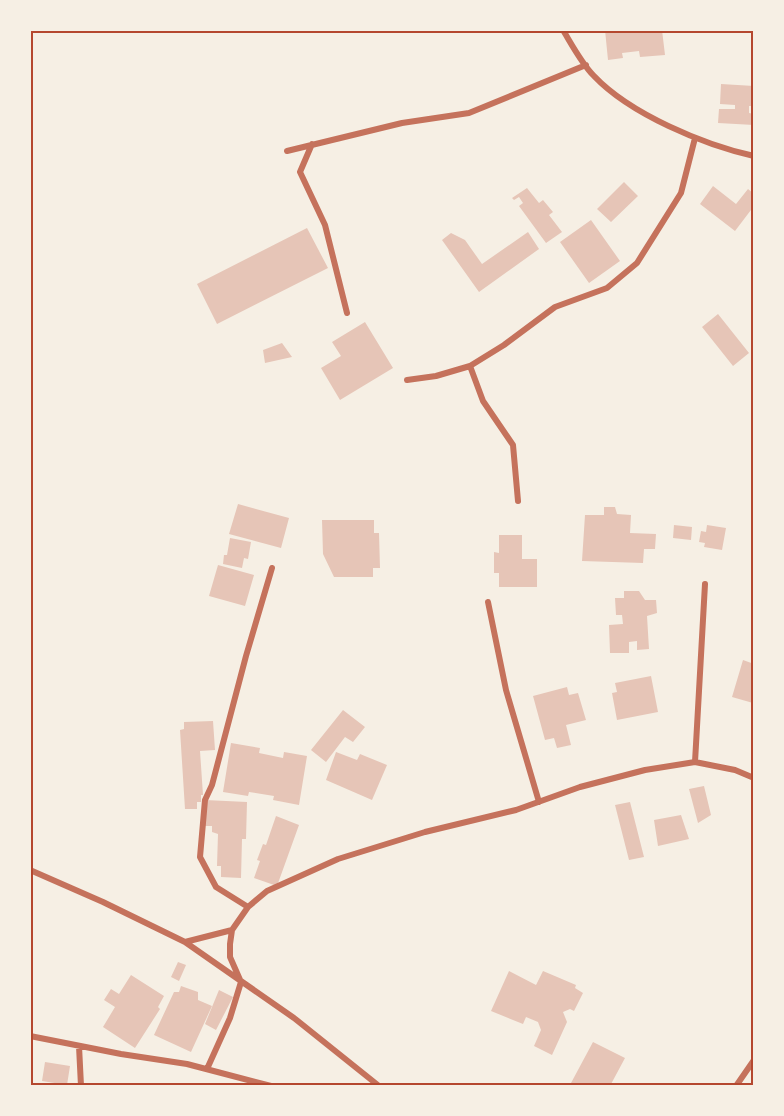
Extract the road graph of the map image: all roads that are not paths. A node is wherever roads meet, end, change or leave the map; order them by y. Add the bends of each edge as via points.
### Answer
1 (563, 30) edge
2 (586, 66) junction
3 (695, 138) junction
4 (312, 144) junction
5 (287, 151) dead end
6 (754, 156) edge
7 (347, 314) dead end
8 (470, 366) junction
9 (407, 380) dead end
10 (518, 501) dead end
11 (272, 568) dead end
12 (705, 584) dead end
13 (488, 602) dead end
14 (695, 762) junction
15 (754, 778) edge
16 (539, 802) junction
17 (30, 870) edge
18 (248, 906) junction
19 (232, 930) junction
20 (185, 942) junction
21 (241, 982) junction
22 (30, 1035) edge
23 (79, 1046) junction
24 (30, 1053) edge
25 (754, 1060) edge
26 (207, 1069) junction
27 (267, 1085) edge
28 (30, 1086) edge
29 (81, 1086) edge
30 (379, 1086) edge
31 (736, 1086) edge

1 - 2 street
2 - 3 street via 616,96
2 - 4 street via 469,113 402,123
3 - 6 street
3 - 8 street via 681,193 637,263 607,288 555,307
4 - 5 street
4 - 7 street via 300,172 325,225
8 - 9 street
8 - 10 street via 483,401 513,445
11 - 18 street via 205,800 200,857 216,887
12 - 14 street
13 - 16 street via 511,709
14 - 15 street
14 - 16 street via 645,770
16 - 18 street via 338,859 267,891
17 - 20 street
18 - 19 street
19 - 20 street
19 - 21 street via 230,957
20 - 21 street
21 - 26 street
21 - 30 street via 294,1018
22 - 23 street
23 - 26 street
23 - 29 street
24 - 28 street
25 - 31 street
26 - 27 street

